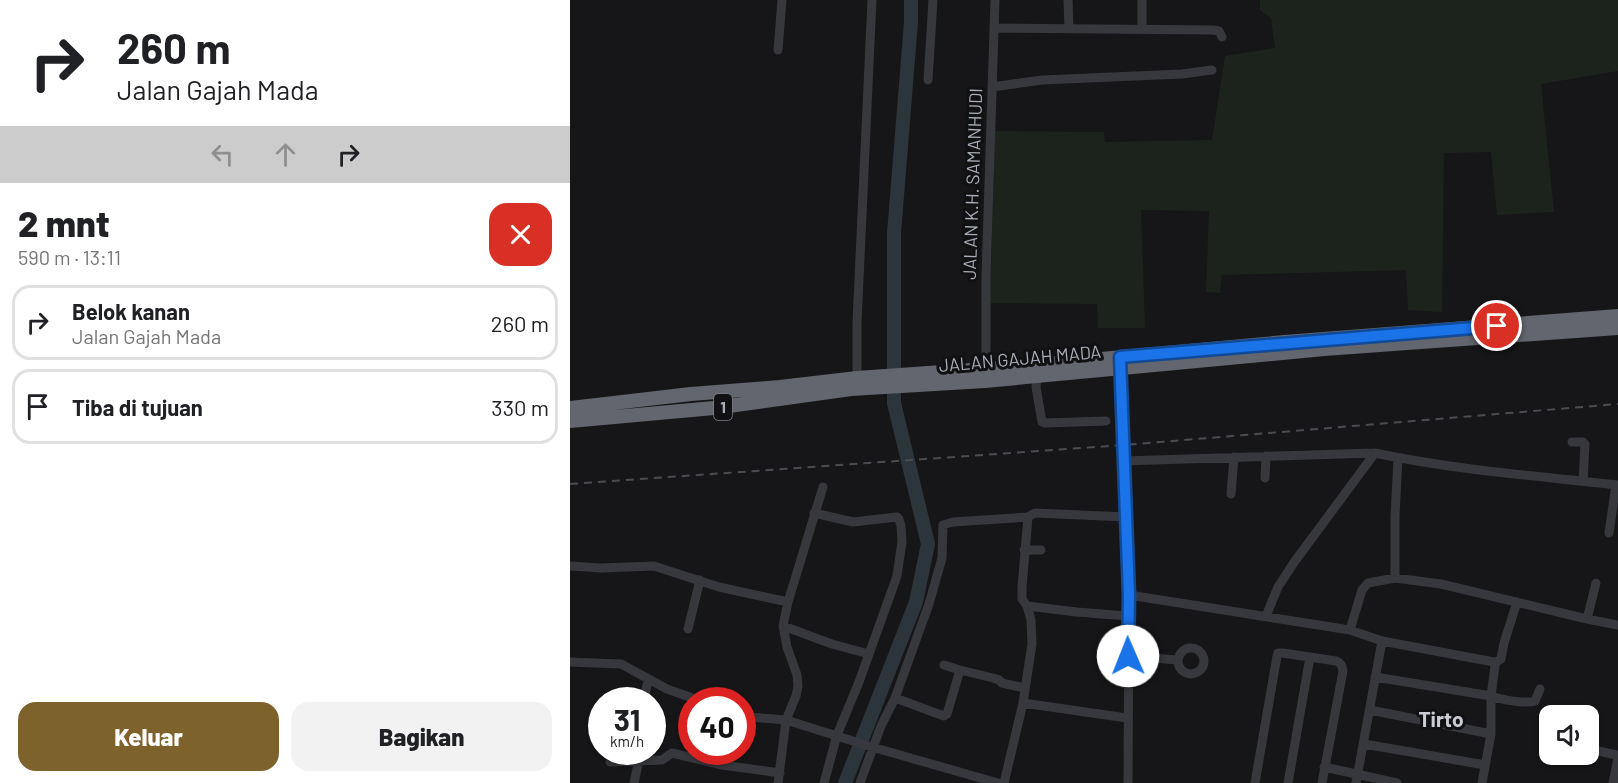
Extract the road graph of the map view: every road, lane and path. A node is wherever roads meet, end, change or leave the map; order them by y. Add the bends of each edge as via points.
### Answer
1 (782, 0) edge
2 (872, 0) edge
3 (933, 0) edge
4 (995, 0) edge
5 (1068, 0) edge
6 (1142, 0) edge
7 (994, 28) junction
8 (1070, 28) junction
9 (1142, 29) junction
10 (1222, 37) dead end
11 (778, 50) dead end
12 (1212, 70) dead end
13 (928, 80) dead end
14 (992, 87) junction
15 (1618, 316) edge
16 (1618, 328) edge
17 (1204, 355) junction
18 (1121, 362) junction
19 (986, 369) junction
20 (1037, 376) junction
21 (857, 378) junction
22 (910, 380) junction
23 (874, 382) junction
24 (570, 408) edge
25 (570, 421) edge
26 (1106, 421) dead end
27 (1572, 442) dead end
28 (1375, 453) junction
29 (1266, 456) junction
30 (1234, 457) junction
31 (1398, 458) junction
32 (1123, 461) junction
33 (1265, 478) dead end
34 (1583, 481) junction
35 (1617, 485) edge
36 (823, 487) dead end
37 (1231, 494) dead end
38 (814, 513) junction
39 (1028, 517) junction
40 (1126, 517) junction
41 (1609, 533) dead end
42 (1024, 550) junction
43 (1041, 550) dead end
44 (570, 566) edge
45 (1395, 578) junction
46 (699, 580) junction
47 (1596, 583) dead end
48 (1129, 595) junction
49 (788, 602) junction
50 (1517, 602) junction
51 (1027, 606) junction
52 (1127, 616) junction
53 (1266, 616) junction
54 (1587, 619) junction
55 (1618, 625) edge
56 (783, 626) junction
57 (688, 629) dead end
58 (1350, 630) junction
59 (1382, 641) junction
60 (869, 654) junction
61 (1128, 656) junction
62 (1310, 657) junction
63 (1178, 660) dead end
64 (570, 662) edge
65 (1495, 663) junction
66 (944, 665) dead end
67 (960, 670) junction
68 (1376, 677) junction
69 (648, 680) junction
70 (647, 687) edge
71 (1024, 688) junction
72 (1540, 689) dead end
73 (678, 693) edge
74 (1491, 696) junction
75 (895, 698) junction
76 (1023, 703) junction
77 (1370, 710) junction
78 (756, 717) edge
79 (1127, 718) junction
80 (786, 720) junction
81 (1491, 734) junction
82 (837, 735) junction
83 (1364, 744) junction
84 (873, 747) junction
85 (1599, 751) edge
86 (666, 757) edge
87 (638, 765) edge
88 (1485, 765) junction
89 (1324, 767) junction
90 (780, 773) junction
91 (1357, 779) edge
92 (634, 783) edge
93 (778, 783) edge
94 (824, 783) edge
95 (860, 783) edge
96 (998, 783) edge
97 (1005, 783) edge
98 (1128, 783) edge
99 (1255, 783) edge
100 (1288, 783) edge
101 (1322, 783) edge
102 (1397, 783) edge
103 (1482, 783) edge
104 (1613, 783) edge

1 - 11 street
2 - 21 street
3 - 13 street
4 - 7 street, JALAN K.H. SAMANHUDI
5 - 8 street
6 - 9 street
7 - 8 street
7 - 14 street, JALAN K.H. SAMANHUDI
8 - 9 street
9 - 10 street via 1217,30
12 - 14 street via 1041,80
14 - 19 street, JALAN K.H. SAMANHUDI
15 - 17 highway, JALAN GAJAH MADA / 1
16 - 17 highway, JALAN GAJAH MADA / 1
17 - 18 highway, JALAN GAJAH MADA / 1
18 - 19 highway, JALAN GAJAH MADA / 1
18 - 20 highway, JALAN GAJAH MADA / 1
18 - 32 street
19 - 22 highway, JALAN GAJAH MADA / 1
20 - 22 highway, JALAN GAJAH MADA / 1 via 985,381
20 - 26 street via 1042,422
21 - 23 highway, JALAN GAJAH MADA / 1
21 - 24 highway, JALAN GAJAH MADA / 1
22 - 23 highway, JALAN GAJAH MADA / 1
23 - 25 highway, JALAN GAJAH MADA / 1 via 851,389 714,408
27 - 34 street via 1585,443
28 - 29 street
28 - 31 street
28 - 53 street via 1295,561
29 - 30 street
29 - 33 street
30 - 32 street
30 - 37 street
31 - 34 street
31 - 45 street
32 - 40 street
34 - 35 street
35 - 41 street
36 - 38 street
38 - 49 street
38 - 60 street via 853,522 897,516 902,526 897,576
39 - 40 street via 1035,513
39 - 42 street
39 - 75 street via 943,525 940,566
40 - 48 street
42 - 43 street
42 - 51 street via 1022,587
44 - 46 street via 654,566
45 - 50 street
45 - 58 street via 1368,584 1362,590
46 - 49 street
46 - 57 street
47 - 54 street
48 - 52 street
48 - 53 street
49 - 56 street
50 - 54 street
50 - 65 street via 1500,659
51 - 52 street
51 - 71 street via 1032,644
52 - 61 street
53 - 58 street
54 - 55 street
56 - 60 street
56 - 80 street via 798,686
58 - 59 street
59 - 65 street
59 - 68 street
60 - 82 street
61 - 63 street
61 - 79 street
62 - 89 street via 1341,663 1343,671
62 - 99 street via 1283,653 1276,656
62 - 100 street
64 - 69 street via 618,664
65 - 74 street
66 - 67 street
67 - 71 street
67 - 75 street via 944,716
68 - 74 street
68 - 77 street
69 - 70 street
69 - 73 street
71 - 76 street
72 - 74 street via 1533,703
74 - 81 street
75 - 84 street
76 - 79 street
76 - 97 street
77 - 81 street
77 - 83 street
78 - 80 street
79 - 98 street
80 - 82 street
80 - 90 street
81 - 88 street
82 - 84 street
82 - 94 street
83 - 88 street
83 - 91 street
84 - 95 street
84 - 96 street
85 - 104 street via 1617,755
86 - 90 street via 672,753
87 - 92 street
88 - 103 street
89 - 91 street
89 - 101 street
90 - 93 street
91 - 102 street

